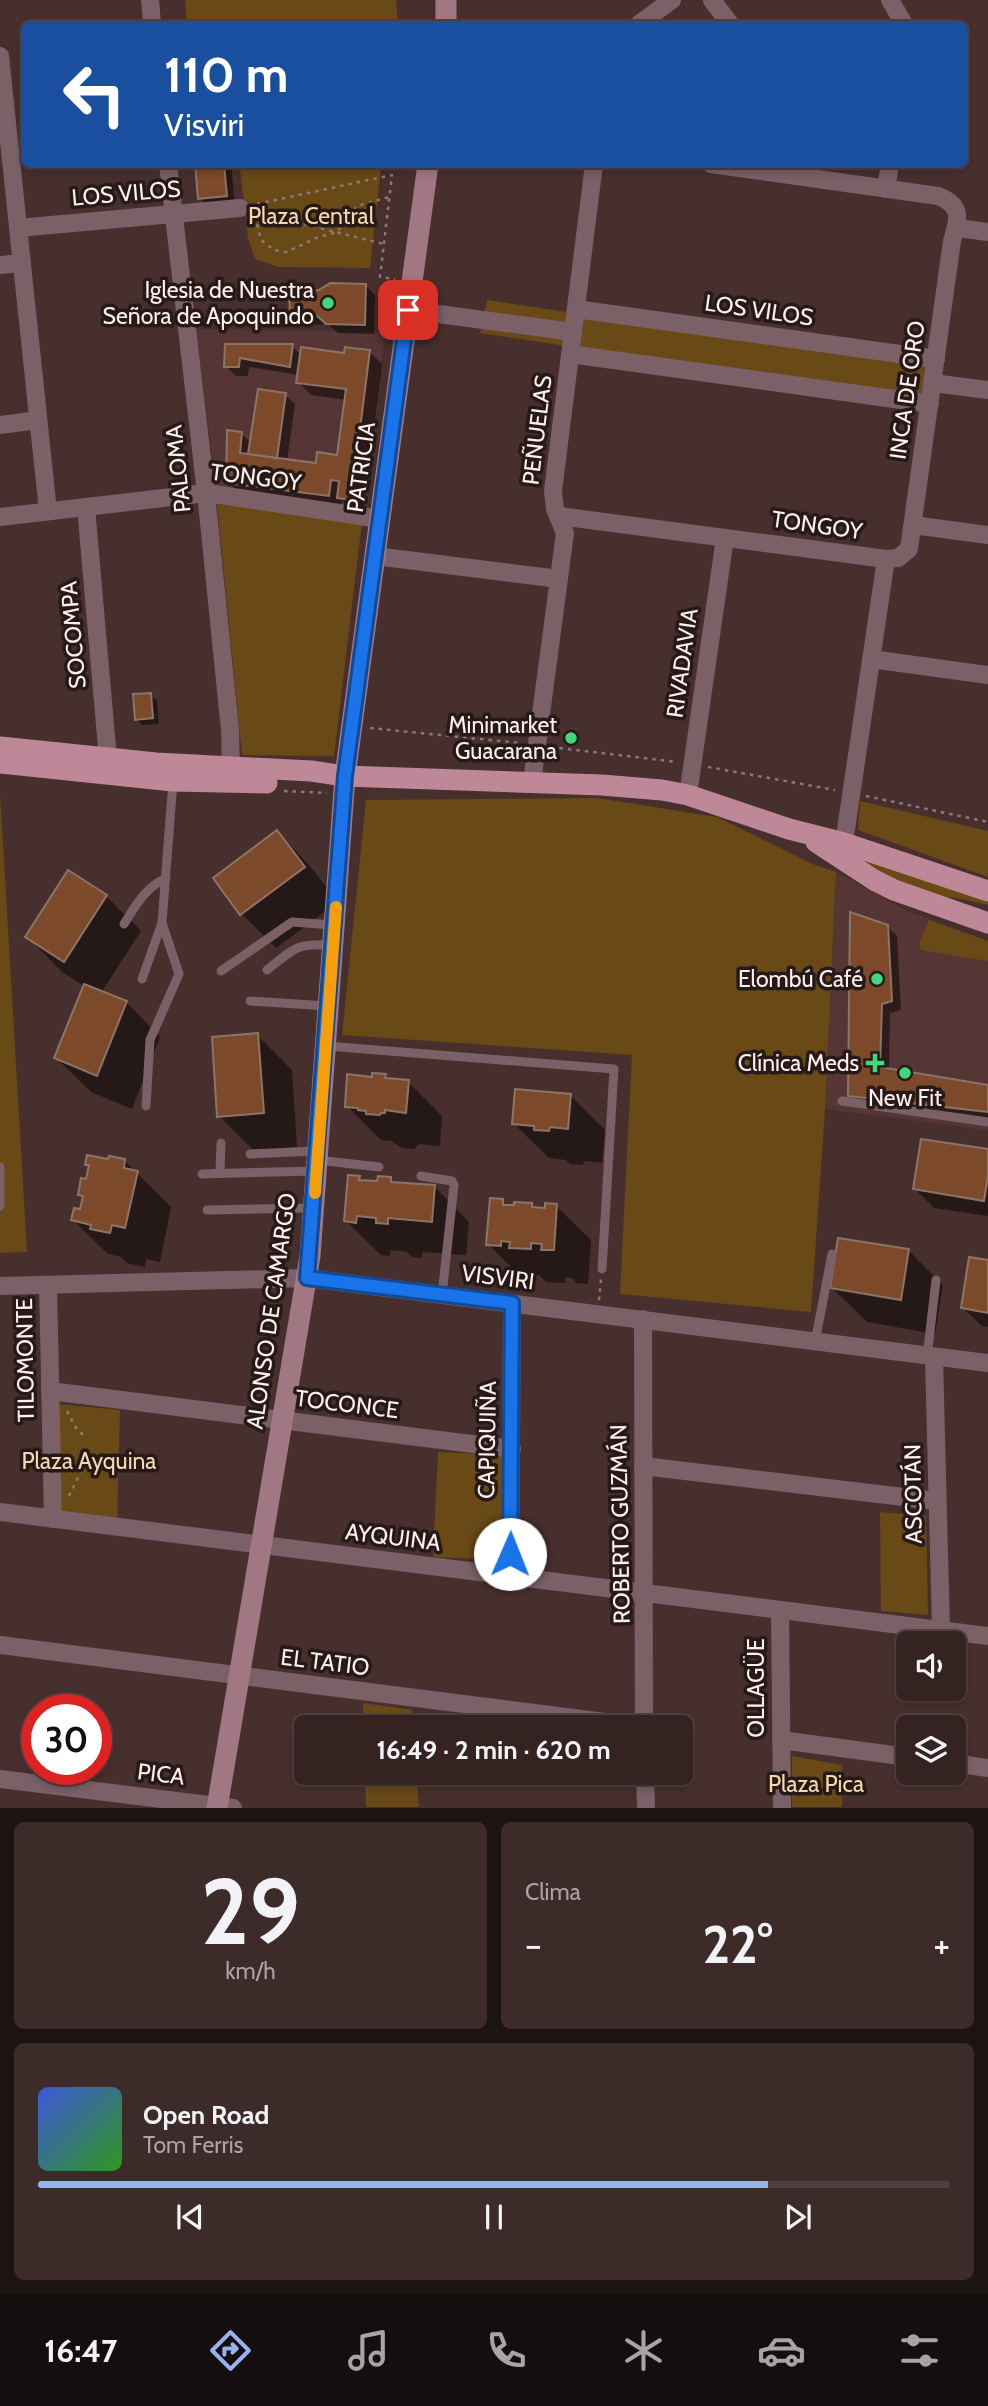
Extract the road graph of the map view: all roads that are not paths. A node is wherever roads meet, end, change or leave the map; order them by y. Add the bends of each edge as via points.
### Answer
1 (150, 0) edge
2 (446, 0) edge
3 (672, 0) edge
4 (712, 0) edge
5 (890, 0) edge
6 (152, 21) edge
7 (446, 21) edge
8 (643, 21) edge
9 (728, 21) edge
10 (902, 21) edge
11 (0, 56) edge
12 (168, 168) edge
13 (427, 168) edge
14 (594, 168) edge
15 (751, 168) edge
16 (889, 168) edge
17 (886, 189) junction
18 (8, 205) edge
19 (247, 210) road end
20 (174, 213) junction
21 (18, 228) junction
22 (958, 228) junction
23 (988, 232) edge
24 (22, 262) junction
25 (0, 265) edge
26 (576, 309) junction
27 (408, 310) junction
28 (573, 332) junction
29 (570, 354) junction
30 (936, 359) junction
31 (933, 383) junction
32 (988, 390) edge
33 (930, 404) junction
34 (38, 420) junction
35 (0, 425) edge
36 (206, 493) junction
37 (86, 507) junction
38 (48, 512) junction
39 (559, 516) junction
40 (0, 517) edge
41 (380, 519) junction
42 (913, 525) junction
43 (988, 535) edge
44 (725, 538) junction
45 (375, 556) junction
46 (894, 558) junction
47 (559, 579) junction
48 (872, 659) junction
49 (988, 675) edge
50 (0, 747) edge
51 (108, 759) junction
52 (0, 762) edge
53 (231, 768) junction
54 (345, 776) junction
55 (173, 781) junction
56 (532, 782) junction
57 (688, 795) junction
58 (789, 829) junction
59 (844, 843) junction
60 (166, 878) junction
61 (988, 891) edge
62 (162, 923) junction
63 (988, 923) edge
64 (124, 924) dead end
65 (334, 935) junction
66 (267, 970) dead end
67 (221, 971) dead end
68 (142, 979) dead end
69 (250, 1001) dead end
70 (329, 1006) junction
71 (326, 1046) junction
72 (842, 1101) dead end
73 (146, 1106) dead end
74 (988, 1122) edge
75 (221, 1143) dead end
76 (250, 1154) dead end
77 (317, 1161) junction
78 (0, 1167) edge
79 (379, 1167) dead end
80 (202, 1174) dead end
81 (220, 1174) junction
82 (421, 1176) dead end
83 (0, 1206) edge
84 (314, 1208) junction
85 (206, 1210) dead end
86 (832, 1254) dead end
87 (602, 1269) road end
88 (307, 1278) junction
89 (936, 1280) dead end
90 (48, 1285) junction
91 (0, 1286) edge
92 (442, 1295) junction
93 (512, 1303) junction
94 (643, 1320) junction
95 (816, 1342) junction
96 (931, 1357) junction
97 (988, 1363) edge
98 (50, 1391) junction
99 (283, 1420) junction
100 (512, 1449) junction
101 (643, 1466) junction
102 (937, 1501) junction
103 (0, 1512) edge
104 (52, 1519) junction
105 (261, 1545) junction
106 (510, 1576) junction
107 (644, 1593) junction
108 (780, 1610) junction
109 (942, 1630) junction
110 (988, 1636) edge
111 (0, 1645) edge
112 (239, 1675) junction
113 (551, 1715) edge
114 (644, 1715) edge
115 (781, 1740) junction
116 (896, 1755) edge
117 (966, 1765) edge
118 (988, 1768) edge
119 (0, 1779) edge
120 (645, 1785) edge
121 (222, 1807) edge
122 (646, 1808) edge
123 (782, 1808) edge

1 - 6 street
2 - 7 street
3 - 8 street
4 - 9 street
5 - 10 street
11 - 18 street
12 - 20 street, PALOMA
13 - 27 street, PATRICIA
14 - 26 street, PEÑUELAS
15 - 17 street
16 - 17 street
17 - 22 street via 944,198 957,213
18 - 21 street
19 - 20 street, LOS VILOS
20 - 21 street, LOS VILOS
20 - 36 street, PALOMA
21 - 24 street
22 - 23 street
22 - 30 street, INCA DE ORO via 952,241
24 - 25 street
24 - 34 street
26 - 28 street, PEÑUELAS
26 - 30 street, LOS VILOS
27 - 28 street
27 - 41 street, PATRICIA
28 - 29 street, PEÑUELAS
29 - 33 street
29 - 39 street, PEÑUELAS via 553,491
30 - 31 street, INCA DE ORO
31 - 32 street
31 - 33 street, INCA DE ORO
33 - 42 street, INCA DE ORO
34 - 35 street
34 - 38 street
36 - 37 street, TONGOY
36 - 41 street, TONGOY
36 - 53 street, PALOMA
37 - 38 street, TONGOY
37 - 51 street, SOCOMPA
38 - 40 street, TONGOY
39 - 44 street, TONGOY
39 - 47 street, PEÑUELAS via 565,533
41 - 45 street, PATRICIA
42 - 43 street
42 - 46 street, INCA DE ORO via 911,544
44 - 46 street, TONGOY
44 - 57 street, RIVADAVIA
45 - 47 street
45 - 54 street, PATRICIA
46 - 48 street, INCA DE ORO
47 - 56 street, PEÑUELAS
48 - 49 street
48 - 59 street, INCA DE ORO
50 - 51 main road
51 - 53 main road
52 - 55 main road
53 - 54 main road
54 - 55 main road via 295,784
54 - 56 main road
54 - 65 street, ALONSO DE CAMARGO
55 - 60 lane
56 - 57 main road via 639,787
57 - 58 main road
58 - 59 main road
58 - 63 main road via 884,885
59 - 61 main road
60 - 62 lane
60 - 64 lane via 145,891
62 - 68 lane
62 - 73 lane via 179,974 150,1040
65 - 66 lane via 292,950
65 - 67 lane via 292,922
65 - 70 street, ALONSO DE CAMARGO
69 - 70 lane
70 - 71 street, ALONSO DE CAMARGO
71 - 77 street, ALONSO DE CAMARGO
71 - 87 lane via 614,1069
72 - 74 lane
75 - 81 lane
76 - 77 lane
77 - 79 lane
77 - 81 lane
77 - 84 street, ALONSO DE CAMARGO
78 - 83 lane
80 - 81 lane
82 - 92 lane via 447,1179 454,1185
84 - 85 lane
84 - 88 street, ALONSO DE CAMARGO
86 - 95 lane
88 - 90 street, VISVIRI
88 - 92 street, VISVIRI
88 - 99 street, ALONSO DE CAMARGO
89 - 96 lane
90 - 91 street, VISVIRI
90 - 98 street, TILOMONTE
92 - 93 street, VISVIRI
93 - 94 street, VISVIRI
93 - 100 street, CAPIQUIÑA
94 - 95 street, VISVIRI
94 - 101 street, ROBERTO GUZMÁN
95 - 96 street, VISVIRI
96 - 97 street, VISVIRI
96 - 102 street, ASCOTÁN
98 - 99 street, TOCONCE
98 - 104 street, TILOMONTE
99 - 100 street, TOCONCE
99 - 105 street, ALONSO DE CAMARGO
100 - 106 street, CAPIQUIÑA
101 - 102 street
101 - 107 street, ROBERTO GUZMÁN
102 - 109 street, ASCOTÁN
103 - 104 street, AYQUINA
104 - 105 street, AYQUINA
105 - 106 street, AYQUINA
105 - 112 street, ALONSO DE CAMARGO
106 - 107 street, AYQUINA
107 - 108 street, AYQUINA
107 - 114 street, ROBERTO GUZMÁN
108 - 109 street, AYQUINA
108 - 115 street, OLLAGÜE
109 - 110 street, AYQUINA
111 - 112 street, EL TATIO
112 - 113 street, EL TATIO
112 - 121 street, ALONSO DE CAMARGO
115 - 116 street
115 - 123 street, OLLAGÜE
117 - 118 street
119 - 121 street, PICA
120 - 122 street

